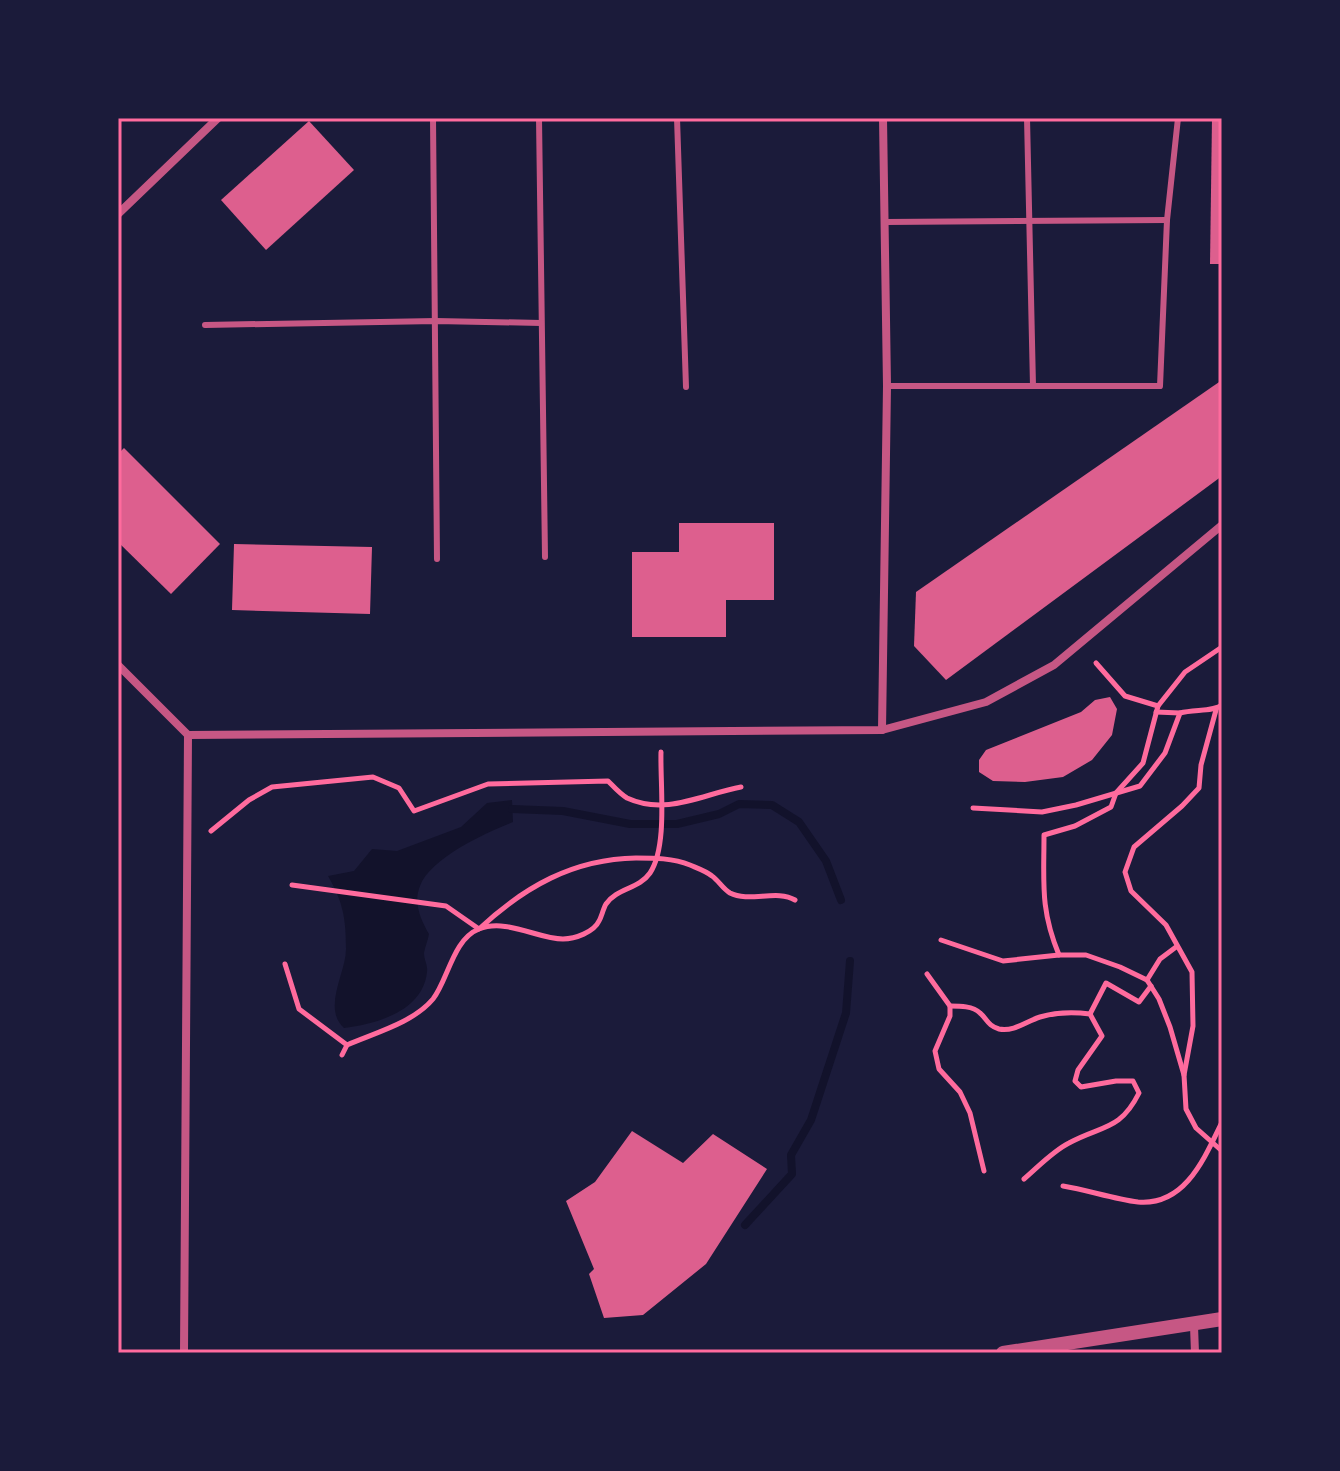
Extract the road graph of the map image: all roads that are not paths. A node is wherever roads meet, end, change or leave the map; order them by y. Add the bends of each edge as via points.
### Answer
1 (218, 118) edge
2 (433, 118) edge
3 (539, 118) edge
4 (677, 118) edge
5 (883, 118) edge
6 (1027, 118) edge
7 (1178, 118) edge
8 (118, 214) edge
9 (1167, 220) junction
10 (1029, 221) junction
11 (885, 222) junction
12 (436, 321) junction
13 (541, 323) junction
14 (205, 325) dead end
15 (887, 386) junction
16 (1033, 386) junction
17 (686, 387) dead end
18 (1222, 525) edge
19 (545, 557) dead end
20 (437, 559) dead end
21 (118, 665) edge
22 (882, 730) junction
23 (188, 735) junction
24 (1222, 1319) edge
25 (1194, 1326) junction
26 (184, 1353) edge
27 (1003, 1353) edge
28 (1195, 1353) edge

1 - 8 street
2 - 12 lane
3 - 13 lane
4 - 17 lane
5 - 11 street
6 - 10 lane
7 - 9 lane
9 - 10 lane
9 - 16 lane via 1160,386
10 - 11 lane
10 - 16 lane
11 - 15 street
12 - 13 lane
12 - 14 lane
12 - 20 lane
13 - 19 lane
15 - 16 lane
15 - 22 street
18 - 22 street via 1054,665 986,702
21 - 23 street
22 - 23 street
23 - 26 street
24 - 25 street
25 - 27 street
25 - 28 street

